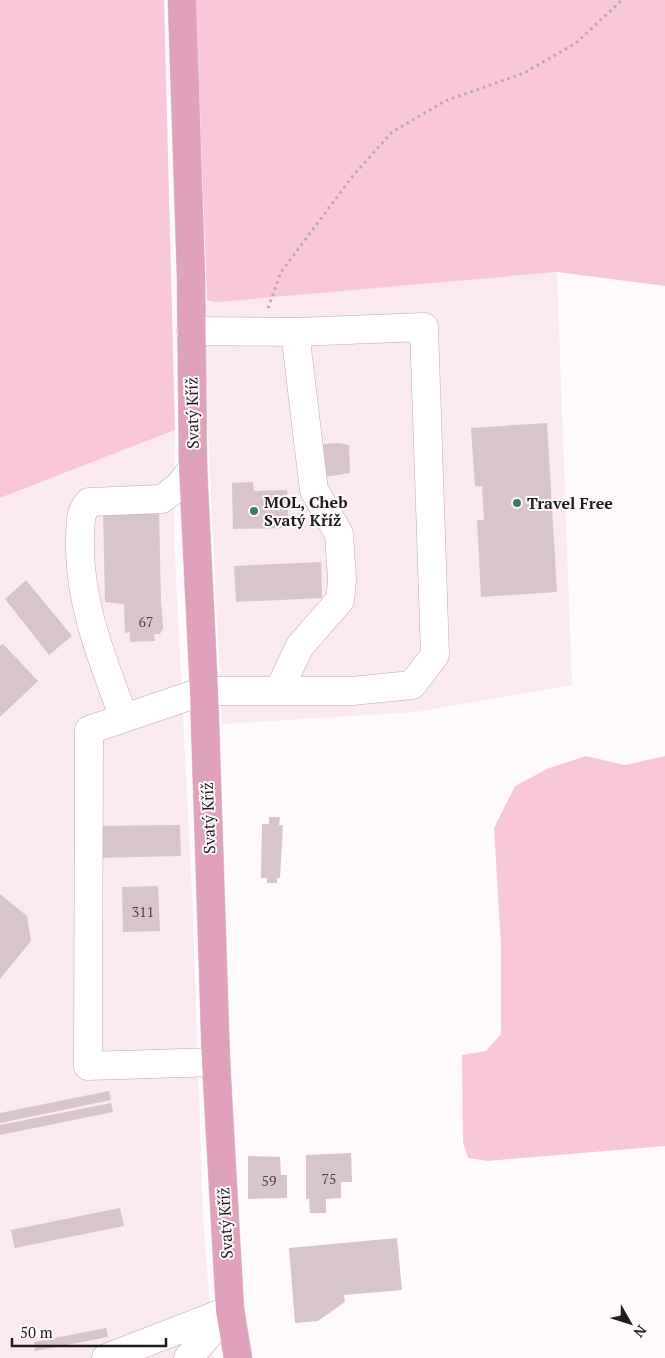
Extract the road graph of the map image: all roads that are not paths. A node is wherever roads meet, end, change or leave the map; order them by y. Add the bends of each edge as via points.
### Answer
1 (182, 0) edge
2 (191, 331) junction
3 (295, 332) junction
4 (193, 468) junction
5 (279, 690) junction
6 (204, 691) junction
7 (124, 718) junction
8 (216, 1062) junction
9 (230, 1310) junction
10 (106, 1358) edge
11 (188, 1358) edge
12 (238, 1358) edge

1 - 2 main road, Svatý Kříž
2 - 3 lane
2 - 4 main road, Svatý Kříž
3 - 5 lane via 314,490 339,534 342,580 340,600 300,646
3 - 5 lane via 424,327 435,655 412,685 352,691
4 - 6 main road, Svatý Kříž
4 - 7 lane via 179,486 162,499 89,502 81,511 79,566 87,611
5 - 6 lane
6 - 7 lane
6 - 8 main road, Svatý Kříž
7 - 8 lane via 89,730 88,1066
8 - 9 main road, Svatý Kříž
9 - 10 lane
9 - 11 lane
9 - 12 main road, Svatý Kříž

